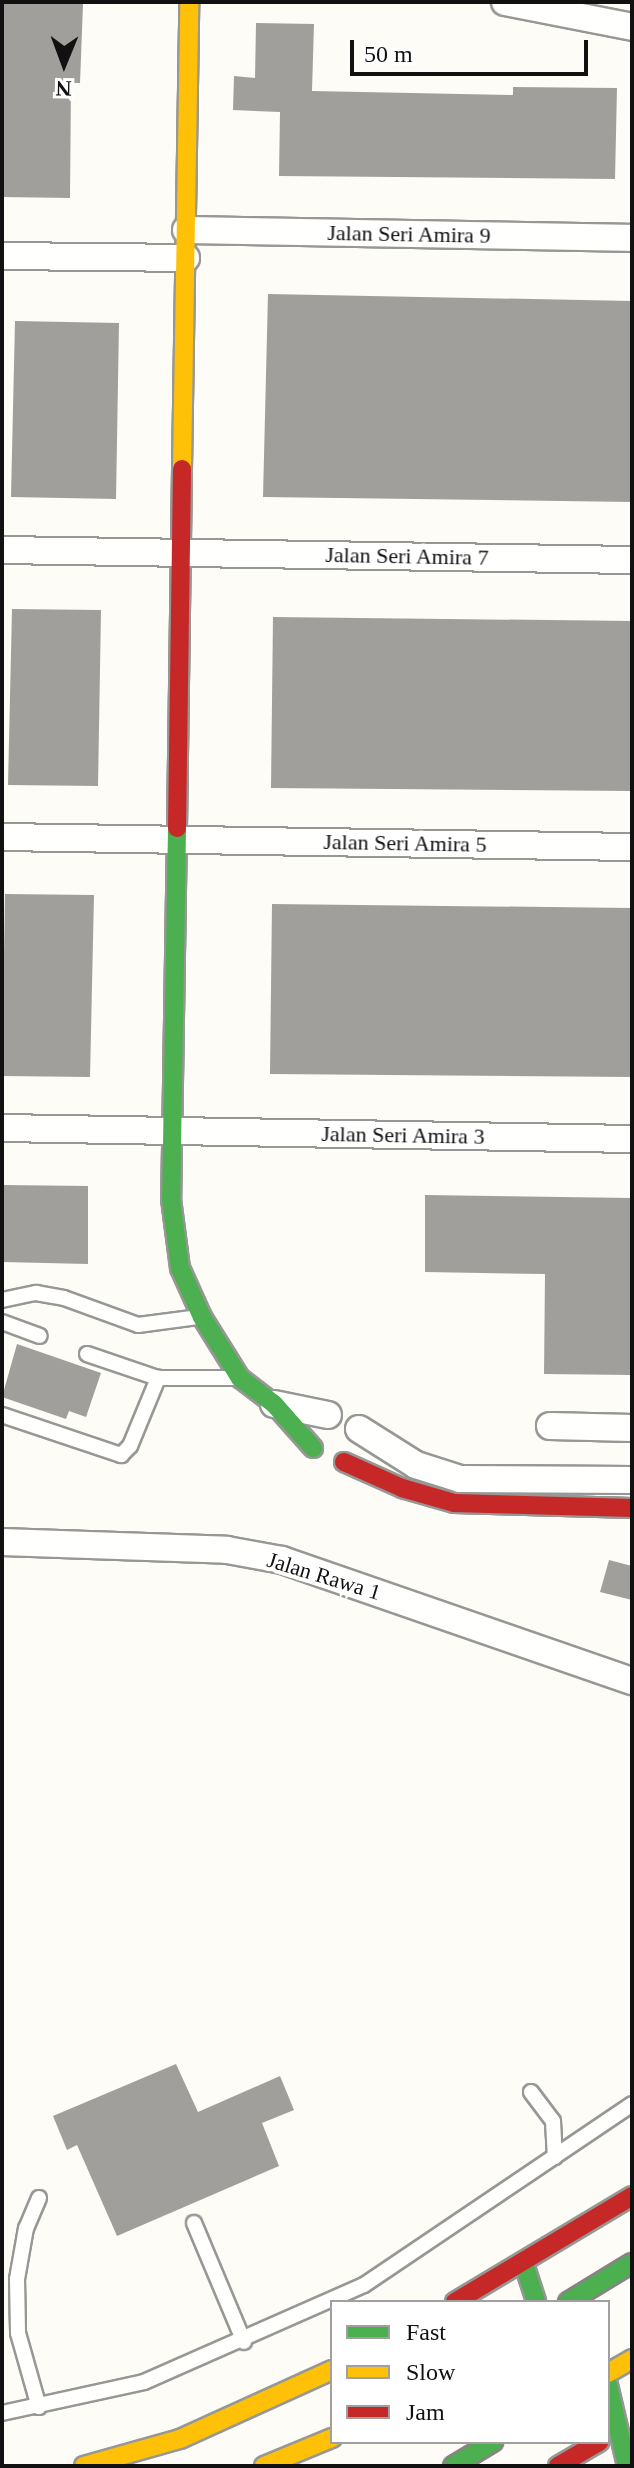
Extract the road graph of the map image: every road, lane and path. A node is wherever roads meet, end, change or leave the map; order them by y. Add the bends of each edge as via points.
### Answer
1 (189, 2) edge
2 (505, 2) edge
3 (632, 27) edge
4 (186, 230) junction
5 (632, 238) edge
6 (2, 256) edge
7 (186, 258) junction
8 (2, 550) edge
9 (182, 553) junction
10 (632, 560) edge
11 (2, 837) edge
12 (178, 839) junction
13 (632, 847) edge
14 (2, 1128) edge
15 (174, 1132) junction
16 (632, 1139) edge
17 (2, 1300) edge
18 (202, 1317) junction
19 (2, 1322) edge
20 (40, 1336) dead end
21 (87, 1354) dead end
22 (158, 1378) junction
23 (240, 1378) junction
24 (274, 1404) junction
25 (2, 1415) edge
26 (328, 1415) dead end
27 (550, 1426) dead end
28 (632, 1428) edge
29 (359, 1429) dead end
30 (385, 1446) junction
31 (313, 1448) dead end
32 (344, 1462) dead end
33 (371, 1473) junction
34 (632, 1480) edge
35 (632, 1508) edge
36 (2, 1542) edge
37 (632, 1681) edge
38 (531, 2092) dead end
39 (632, 2104) edge
40 (555, 2157) junction
41 (632, 2196) edge
42 (39, 2198) dead end
43 (194, 2223) dead end
44 (632, 2263) edge
45 (524, 2264) junction
46 (577, 2276) dead end
47 (332, 2300) edge
48 (459, 2300) edge
49 (535, 2300) edge
50 (571, 2300) edge
51 (584, 2300) edge
52 (330, 2301) edge
53 (244, 2342) junction
54 (632, 2359) edge
55 (330, 2371) edge
56 (610, 2372) edge
57 (610, 2392) edge
58 (39, 2407) junction
59 (2, 2413) edge
60 (620, 2429) edge
61 (330, 2439) edge
62 (488, 2444) edge
63 (491, 2444) edge
64 (582, 2453) edge
65 (84, 2466) edge
66 (264, 2466) edge
67 (453, 2466) edge
68 (490, 2466) edge
69 (558, 2466) edge
70 (627, 2466) edge

1 - 4 main road
2 - 3 street
4 - 5 street, Jalan Seri Amira 9
4 - 7 main road
6 - 7 street
7 - 9 main road
8 - 9 street, Jalan Seri Amira 7
9 - 10 street, Jalan Seri Amira 7
9 - 12 main road
11 - 12 street, Jalan Seri Amira 5
12 - 13 street, Jalan Seri Amira 5
12 - 15 main road
14 - 15 street, Jalan Seri Amira 3
15 - 16 street, Jalan Seri Amira 3
15 - 18 main road via 171,1199 180,1268
17 - 18 lane via 36,1293 64,1298 138,1325
18 - 23 main road
19 - 20 lane
21 - 22 lane
22 - 23 lane
22 - 25 lane via 130,1446 121,1455
23 - 24 main road
24 - 26 street
24 - 31 main road
27 - 28 street
29 - 30 street
30 - 33 street
30 - 34 street via 416,1465 460,1479
32 - 33 main road
33 - 35 main road via 454,1503
36 - 37 street, Jalan Rawa 1 via 227,1550 282,1560
38 - 40 lane via 553,2121
39 - 40 lane
40 - 47 lane via 364,2285
41 - 45 main road via 568,2244
42 - 58 lane via 26,2228 17,2279 18,2333
43 - 53 lane
44 - 50 main road, bridge
45 - 48 main road
45 - 49 main road
46 - 51 main road
52 - 53 lane
53 - 58 lane via 144,2382
54 - 56 main road
55 - 65 main road via 180,2439
57 - 60 main road
58 - 59 lane
60 - 70 main road
61 - 66 main road
62 - 67 main road, bridge
63 - 68 main road
64 - 69 main road

